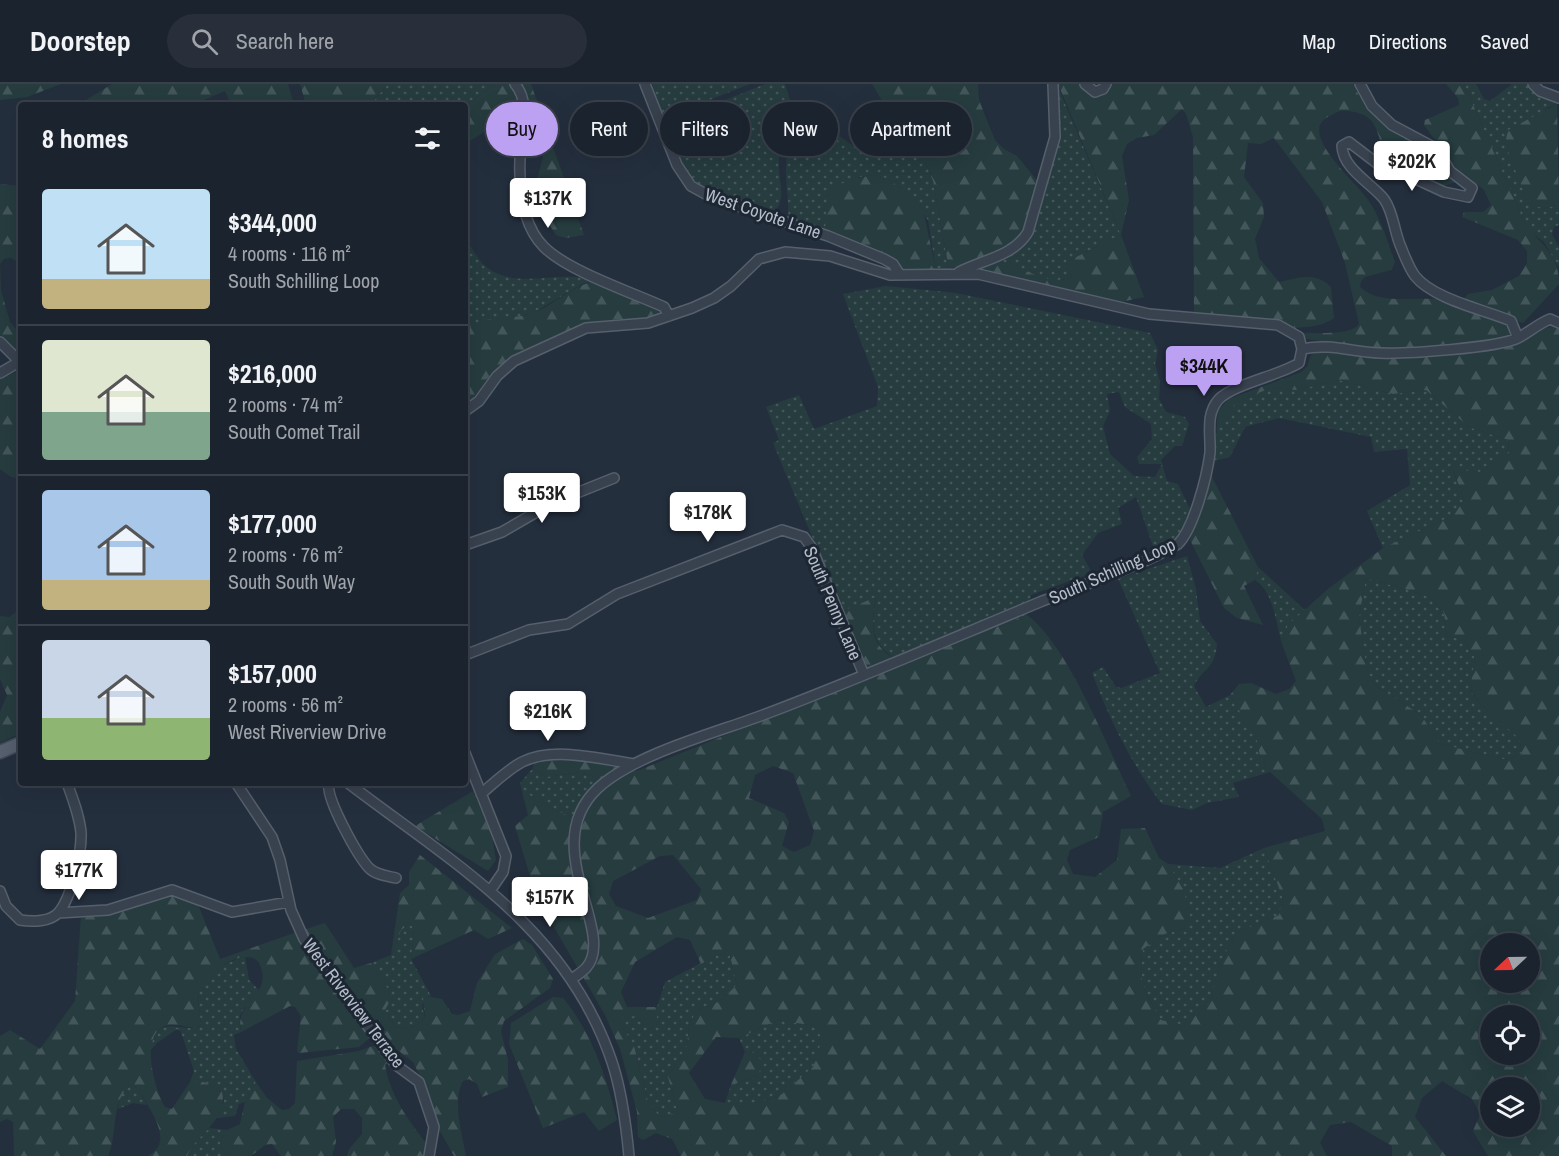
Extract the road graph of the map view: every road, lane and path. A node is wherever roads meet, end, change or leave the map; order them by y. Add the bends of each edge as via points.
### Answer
1 (515, 84) edge
2 (645, 84) edge
3 (1053, 84) edge
4 (1085, 84) edge
5 (1106, 84) edge
6 (1360, 84) edge
7 (1533, 84) edge
8 (1559, 98) edge
9 (957, 273) junction
10 (900, 275) junction
11 (669, 316) junction
12 (1559, 322) edge
13 (1518, 338) junction
14 (0, 342) edge
15 (1302, 349) junction
16 (18, 361) edge
17 (18, 364) edge
18 (0, 373) edge
19 (468, 409) edge
20 (614, 478) dead end
21 (468, 544) edge
22 (468, 654) edge
23 (864, 675) junction
24 (18, 744) edge
25 (0, 752) edge
26 (468, 761) edge
27 (634, 764) junction
28 (68, 786) edge
29 (238, 786) edge
30 (329, 786) edge
31 (352, 786) edge
32 (481, 794) junction
33 (396, 878) dead end
34 (0, 891) edge
35 (490, 891) junction
36 (289, 902) junction
37 (58, 913) junction
38 (572, 979) junction
39 (429, 1156) edge
40 (629, 1156) edge

1 - 11 street via 523,94 525,109 520,151 522,203 542,246 581,269 664,307
2 - 10 street, West Coyote Lane via 677,165 691,186 884,259
3 - 9 street via 1054,137 1028,232 1009,251
4 - 5 street via 1095,92
6 - 13 street via 1372,106 1392,125 1437,149 1450,171 1472,188 1468,197 1444,192 1373,163 1349,142 1342,146 1353,167 1385,200 1411,269 1430,288 1511,321
7 - 8 street
9 - 10 street
9 - 15 street via 997,278 1149,314 1278,325 1299,337
10 - 11 street via 880,273 830,256 805,252 770,254 714,298
11 - 19 street via 648,323 586,328 525,356 504,368
12 - 13 street via 1550,319
13 - 15 street via 1404,353 1354,351 1329,345
14 - 16 street
15 - 23 street, South Schilling Loop via 1299,363 1233,391 1219,399 1212,410 1208,466 1193,517 1178,544
17 - 18 street
20 - 21 street via 552,502 502,532
22 - 23 street, South Penny Lane via 529,630 568,624 617,594 782,530 804,537 812,548
23 - 27 street, South Schilling Loop
24 - 25 main road
26 - 32 street
27 - 32 street via 560,755 532,758
27 - 38 street, South Schilling Loop via 597,789 576,828 573,855 593,949 587,967
28 - 37 street via 76,808 80,846
29 - 36 street, West Riverview Terrace via 272,837
30 - 33 street via 338,813 369,868
31 - 35 street
32 - 35 street via 506,856 503,872
34 - 37 street via 6,906 20,920 43,920
35 - 38 street via 529,925
36 - 37 street via 232,912 172,890 108,910
36 - 39 street, West Riverview Terrace via 312,951 396,1065 419,1082 434,1127
38 - 40 street via 591,1011 613,1064

